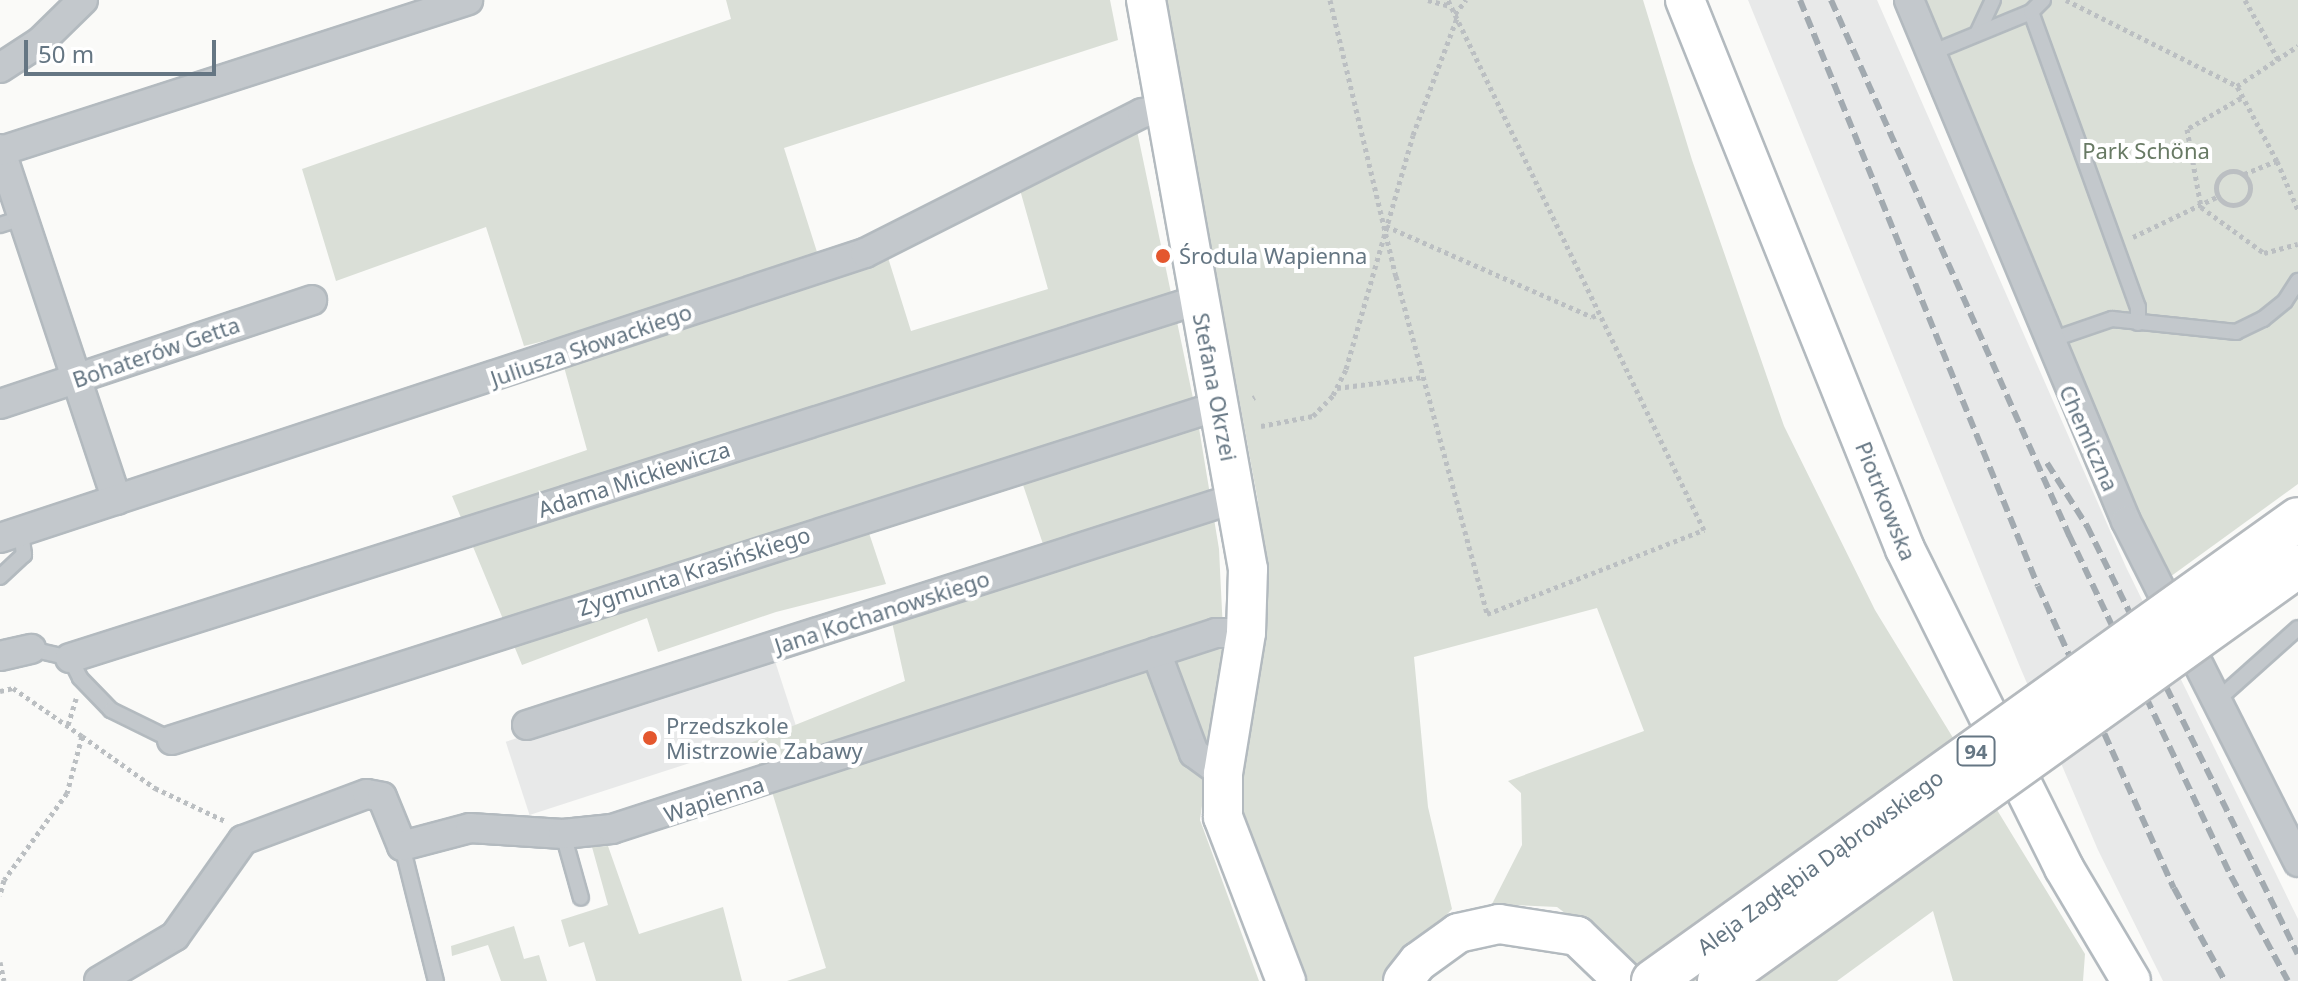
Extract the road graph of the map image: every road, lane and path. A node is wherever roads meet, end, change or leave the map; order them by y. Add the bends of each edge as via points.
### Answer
1 (83, 0) edge
2 (468, 0) edge
3 (1146, 0) edge
4 (1330, 0) edge
5 (1428, 0) edge
6 (1466, 0) edge
7 (1685, 0) edge
8 (1909, 0) edge
9 (1993, 0) edge
10 (2043, 0) edge
11 (2066, 0) edge
12 (2245, 0) edge
13 (1449, 3) edge
14 (2031, 12) junction
15 (1456, 16) junction
16 (1978, 32) junction
17 (2298, 46) edge
18 (1931, 53) junction
19 (2278, 59) junction
20 (0, 68) edge
21 (2237, 86) junction
22 (2241, 98) junction
23 (1165, 109) junction
24 (0, 151) edge
25 (2277, 161) junction
26 (2244, 174) junction
27 (2219, 196) junction
28 (2201, 207) junction
29 (2298, 210) edge
30 (12, 221) edge
31 (1385, 229) junction
32 (2116, 244) junction
33 (2298, 244) edge
34 (2298, 281) edge
35 (312, 300) dead end
36 (1198, 300) junction
37 (1599, 314) junction
38 (2138, 323) junction
39 (2047, 341) junction
40 (80, 377) junction
41 (1423, 377) junction
42 (1337, 388) junction
43 (1242, 400) junction
44 (0, 404) edge
45 (1261, 426) dead end
46 (1236, 498) junction
47 (117, 500) junction
48 (2298, 519) edge
49 (11, 535) edge
50 (2298, 566) edge
51 (0, 577) edge
52 (2298, 628) edge
53 (1246, 633) junction
54 (31, 649) joint
55 (1156, 652) junction
56 (0, 656) edge
57 (70, 658) junction
58 (0, 691) edge
59 (2215, 702) junction
60 (527, 725) dead end
61 (82, 736) junction
62 (172, 740) joint
63 (1223, 774) junction
64 (228, 822) dead end
65 (563, 834) junction
66 (402, 846) junction
67 (2298, 862) edge
68 (0, 895) edge
69 (581, 898) dead end
70 (0, 962) edge
71 (4, 981) edge
72 (99, 981) edge
73 (436, 981) edge
74 (1286, 981) edge
75 (1403, 981) edge
76 (1624, 981) edge
77 (1653, 981) edge
78 (1719, 981) edge
79 (2131, 981) edge

1 - 20 street via 40,42
2 - 24 street
3 - 23 street, Stefana Okrzei
4 - 31 path
5 - 13 path
6 - 15 path
7 - 79 street, Piotrkowska via 1905,549 2064,868
8 - 18 street, Chemiczna
9 - 16 lane
10 - 14 lane
11 - 21 path
12 - 19 path
13 - 15 path
14 - 16 lane
14 - 32 lane
15 - 31 path
15 - 37 path
16 - 18 lane
17 - 19 path
18 - 39 street, Chemiczna
19 - 21 path
21 - 22 path
22 - 25 path
22 - 28 path via 2187,129
23 - 36 street, Stefana Okrzei
23 - 47 street, Juliusza Słowackiego via 1142,113 865,253
24 - 30 street
25 - 26 path
25 - 29 path
26 - 27 path via 2231,170 2219,176
26 - 27 path via 2250,186 2246,199 2234,205
27 - 28 path
28 - 32 path
28 - 33 path via 2264,253
30 - 40 street
31 - 37 path via 1592,317
31 - 41 path
31 - 42 path
32 - 38 lane via 2138,307
34 - 38 lane via 2285,301 2236,332
35 - 40 street, Bohaterów Getta
36 - 43 street, Stefana Okrzei
36 - 57 street, Adama Mickiewicza
37 - 41 path via 1704,530 1487,614
38 - 39 lane via 2112,319
39 - 59 street, Chemiczna via 2126,521
40 - 44 street, Bohaterów Getta
40 - 47 street
41 - 42 path
42 - 45 path via 1313,416
43 - 46 street, Stefana Okrzei
43 - 62 street, Zygmunta Krasińskiego
46 - 53 street, Stefana Okrzei via 1248,569
46 - 60 street, Jana Kochanowskiego
47 - 49 street, Juliusza Słowackiego
48 - 77 main road, Aleja Zagłębia Dąbrowskiego / 94, bridge
49 - 51 lane via 24,555
50 - 78 main road, Aleja Zagłębia Dąbrowskiego / 94, bridge
52 - 59 lane
53 - 55 street, Wapienna via 1216,633
53 - 63 street, Stefana Okrzei
54 - 56 street
54 - 57 lane
55 - 63 street via 1194,753
55 - 65 street, Wapienna via 661,817
57 - 62 lane via 80,678 111,710
58 - 61 path via 13,688
59 - 67 street, Chemiczna
61 - 64 path via 155,788
61 - 68 path via 67,793 4,880
63 - 74 street, Stefana Okrzei via 1223,817
65 - 66 street, Wapienna via 470,828
65 - 69 lane
66 - 72 street via 382,797 367,794 265,827 224,860 207,895 175,936
66 - 73 lane
70 - 71 path
75 - 76 street via 1418,962 1458,933 1499,924 1577,936

